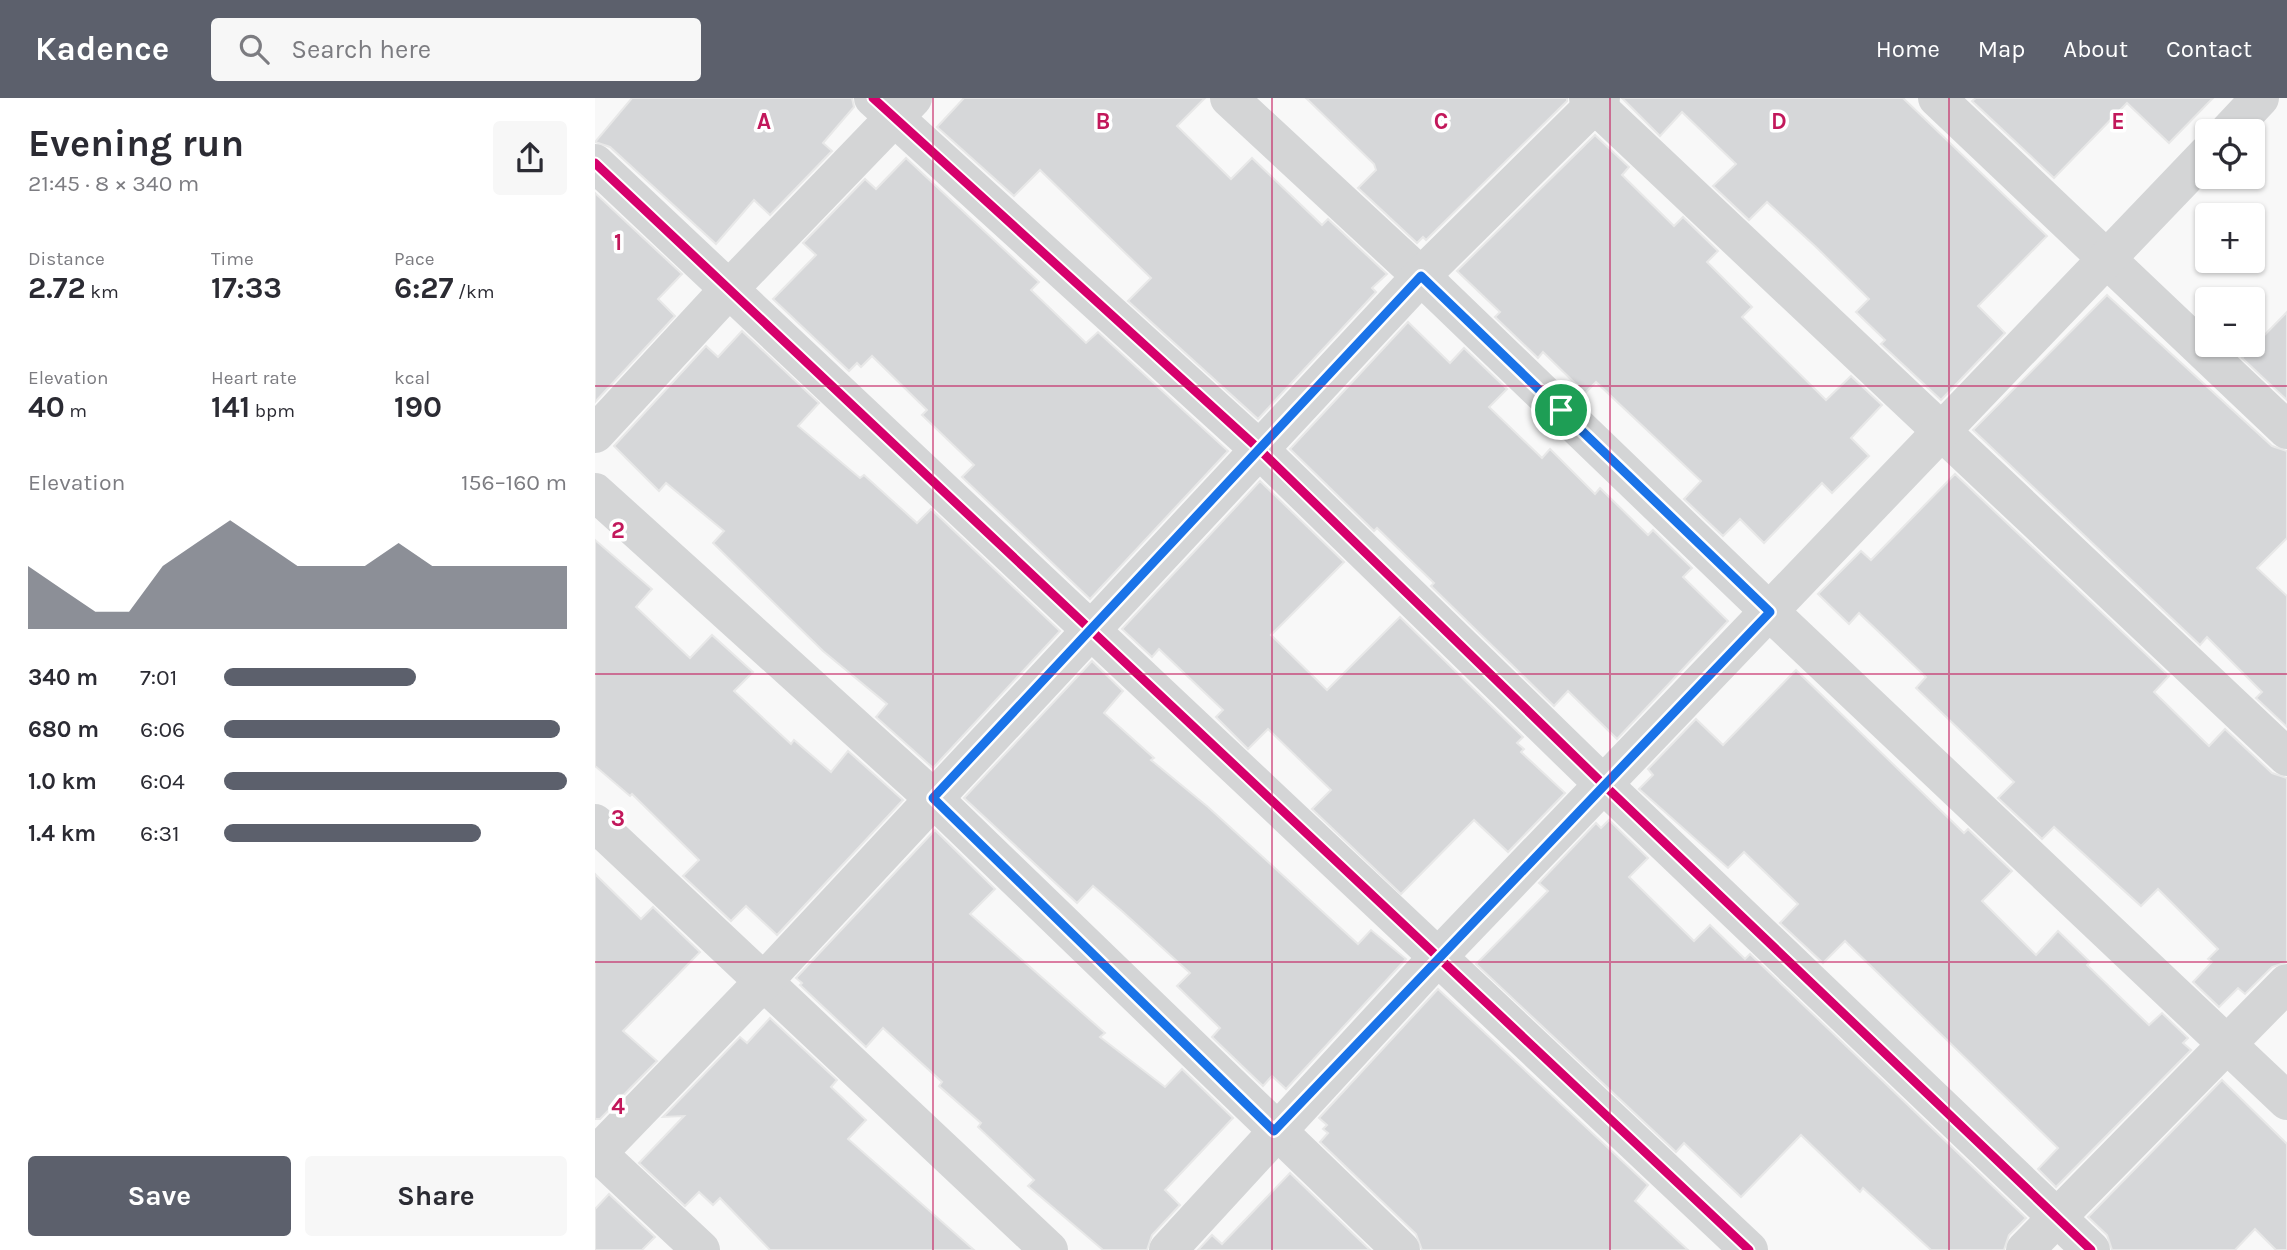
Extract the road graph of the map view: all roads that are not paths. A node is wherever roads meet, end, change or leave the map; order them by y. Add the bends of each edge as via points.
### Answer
1 (1229, 98) edge
2 (1937, 98) edge
3 (2260, 98) edge
4 (1595, 100) edge
5 (894, 105) edge
6 (2240, 119) edge
7 (595, 163) edge
8 (2195, 167) edge
9 (2109, 257) junction
10 (1421, 276) junction
11 (730, 288) junction
12 (2287, 430) edge
13 (1943, 431) junction
14 (595, 434) edge
15 (1261, 451) junction
16 (595, 492) edge
17 (1770, 612) junction
18 (1092, 630) junction
19 (2287, 757) edge
20 (1604, 785) junction
21 (933, 798) junction
22 (595, 823) edge
23 (1436, 959) junction
24 (763, 982) junction
25 (2287, 983) edge
26 (2228, 1044) junction
27 (2287, 1101) edge
28 (1274, 1131) junction
29 (596, 1153) edge
30 (2057, 1217) junction
31 (701, 1250) edge
32 (1049, 1250) edge
33 (1168, 1250) edge
34 (1401, 1250) edge
35 (1749, 1250) edge
36 (2025, 1250) edge
37 (2091, 1250) edge

1 - 10 street
2 - 9 street
3 - 6 street
4 - 10 street
4 - 13 street
5 - 11 street
5 - 15 street
7 - 11 street
8 - 9 street
9 - 12 street
9 - 13 street
10 - 15 street
10 - 17 street
11 - 14 street
11 - 18 street
13 - 17 street
13 - 19 street
15 - 18 street
15 - 20 street
16 - 21 street
17 - 20 street
17 - 26 street
18 - 21 street
18 - 23 street
20 - 23 street
20 - 30 street
21 - 24 street
21 - 28 street
22 - 24 street
23 - 28 street
23 - 35 street
24 - 29 street
24 - 32 street
25 - 26 street
26 - 27 street
26 - 30 street
28 - 33 street
28 - 34 street
29 - 31 street
30 - 36 street
30 - 37 street

